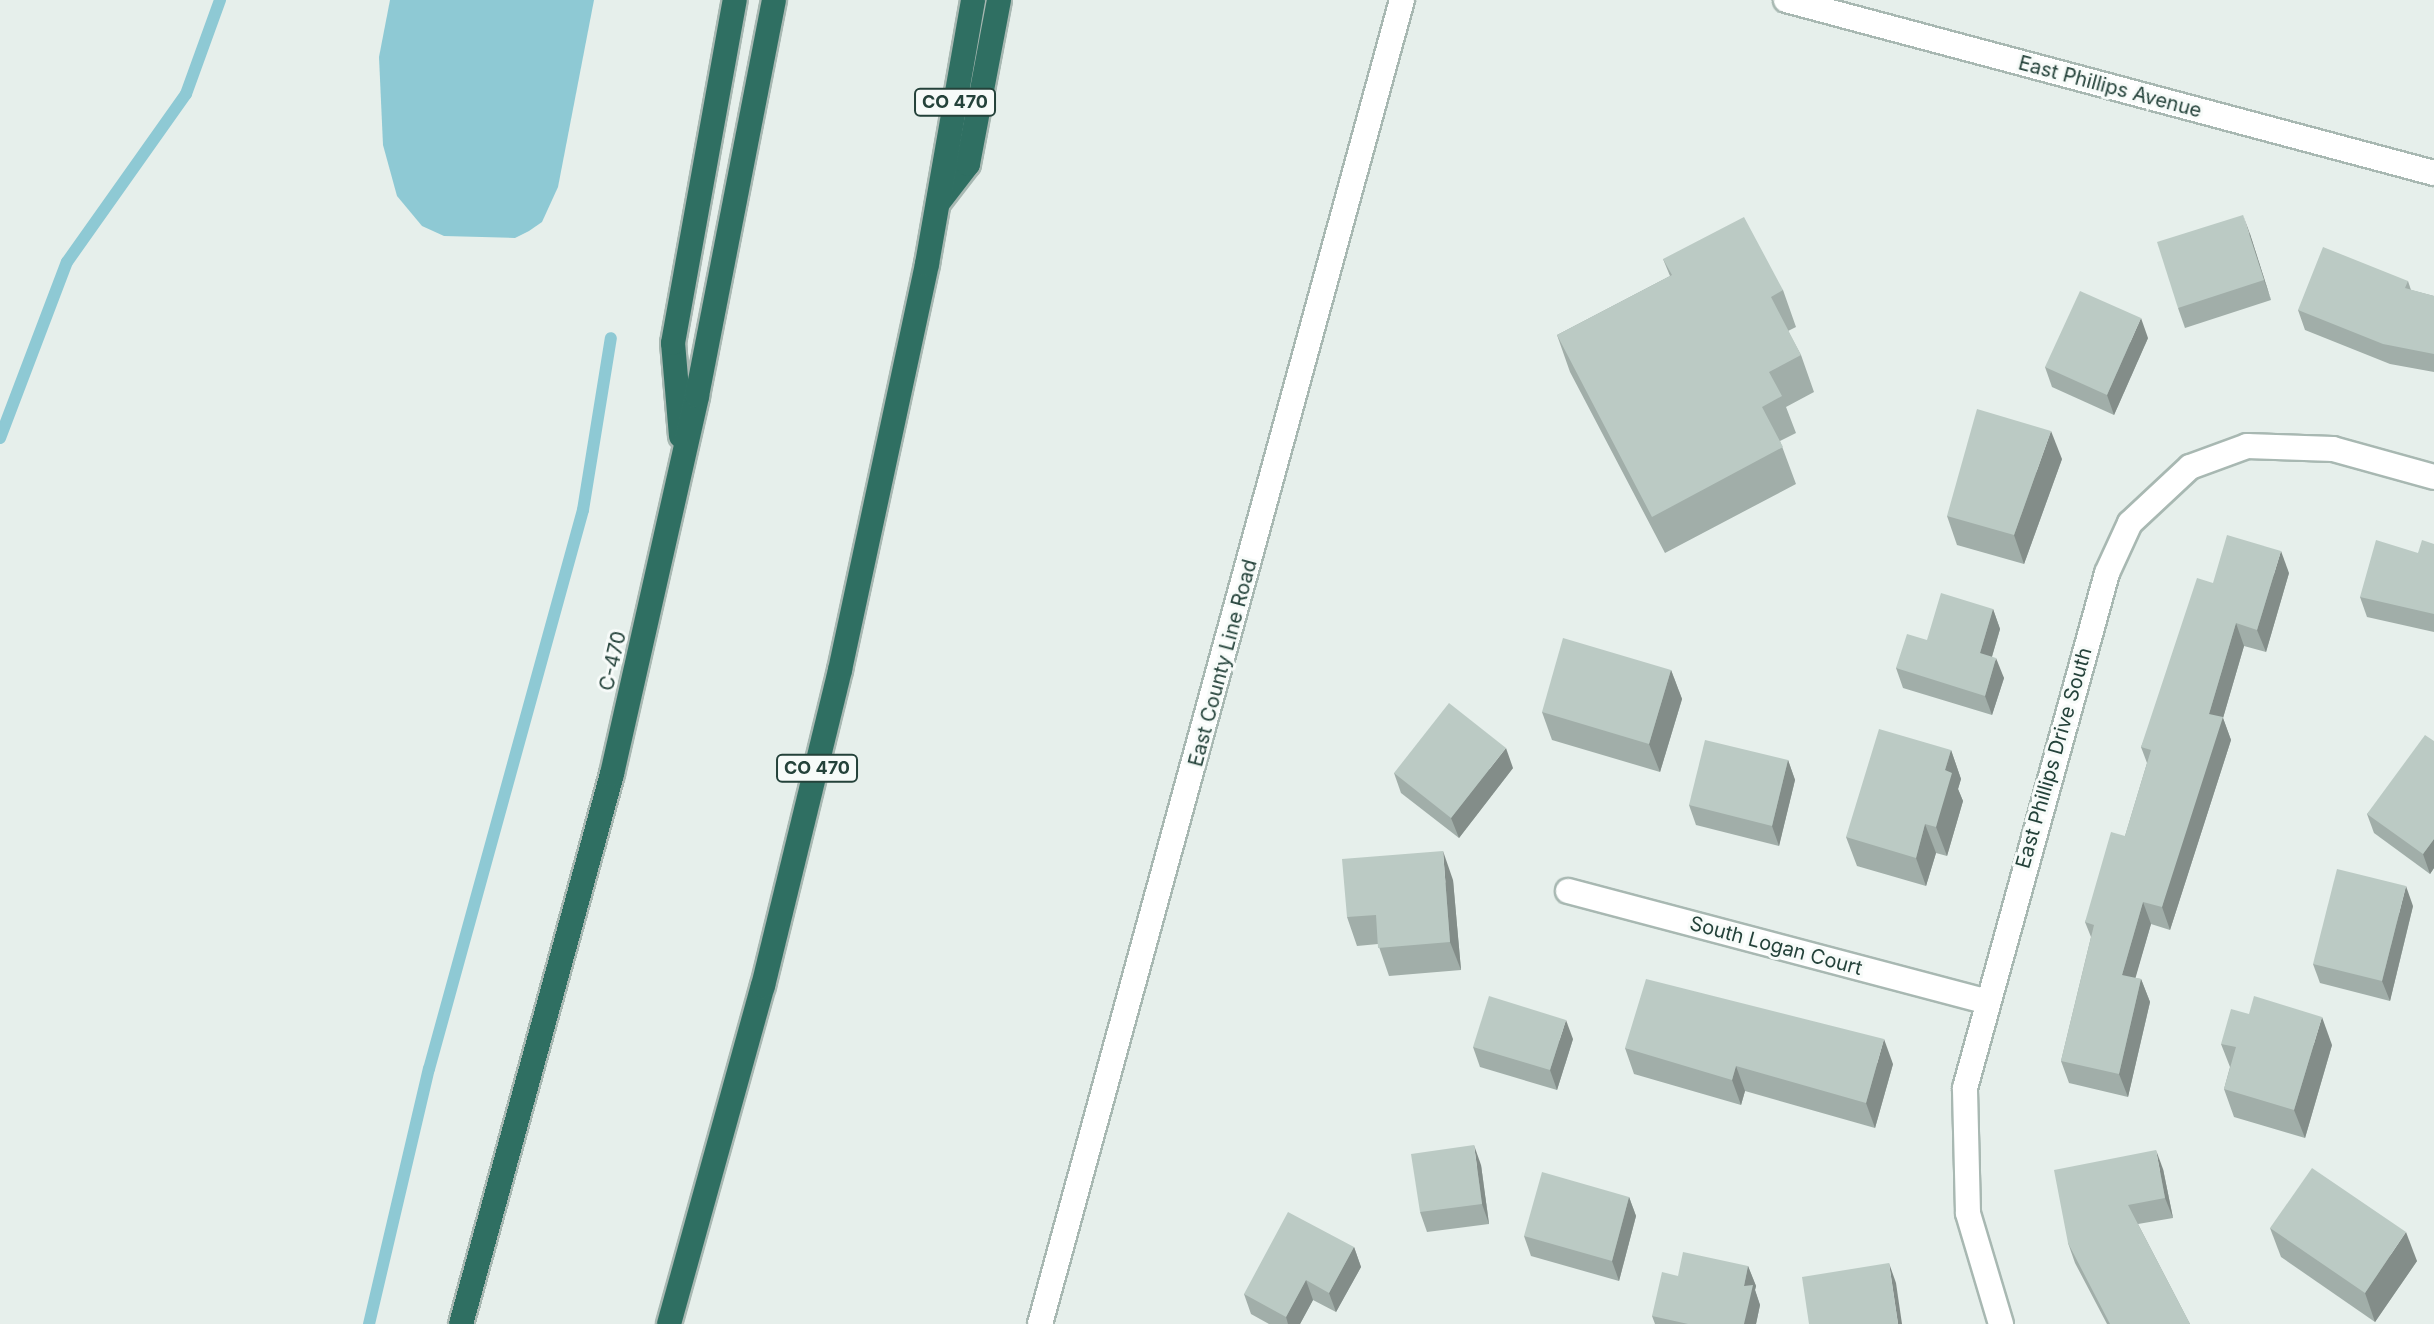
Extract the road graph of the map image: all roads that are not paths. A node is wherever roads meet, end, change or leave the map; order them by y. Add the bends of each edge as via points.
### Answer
1 (735, 0) edge
2 (774, 0) edge
3 (973, 0) edge
4 (999, 0) edge
5 (1402, 0) edge
6 (1786, 0) edge
7 (2434, 173) edge
8 (937, 205) junction
9 (684, 459) junction
10 (2434, 477) edge
11 (1568, 891) dead end
12 (1985, 1001) junction
13 (461, 1324) edge
14 (669, 1324) edge
15 (1040, 1324) edge
16 (2001, 1324) edge

1 - 9 highway via 673,343
2 - 9 highway, C-470
3 - 8 highway, CO 470
4 - 8 highway via 968,164
5 - 15 street, East County Line Road
6 - 7 street, East Phillips Avenue
8 - 14 highway, CO 470 via 812,787
9 - 13 highway, C-470 via 571,938
10 - 12 street, East Phillips Drive South via 2279,442 2214,456 2156,492 2130,523 2107,573
11 - 12 street, South Logan Court
12 - 16 street, East Phillips Drive South via 1965,1088 1964,1154 1968,1213

